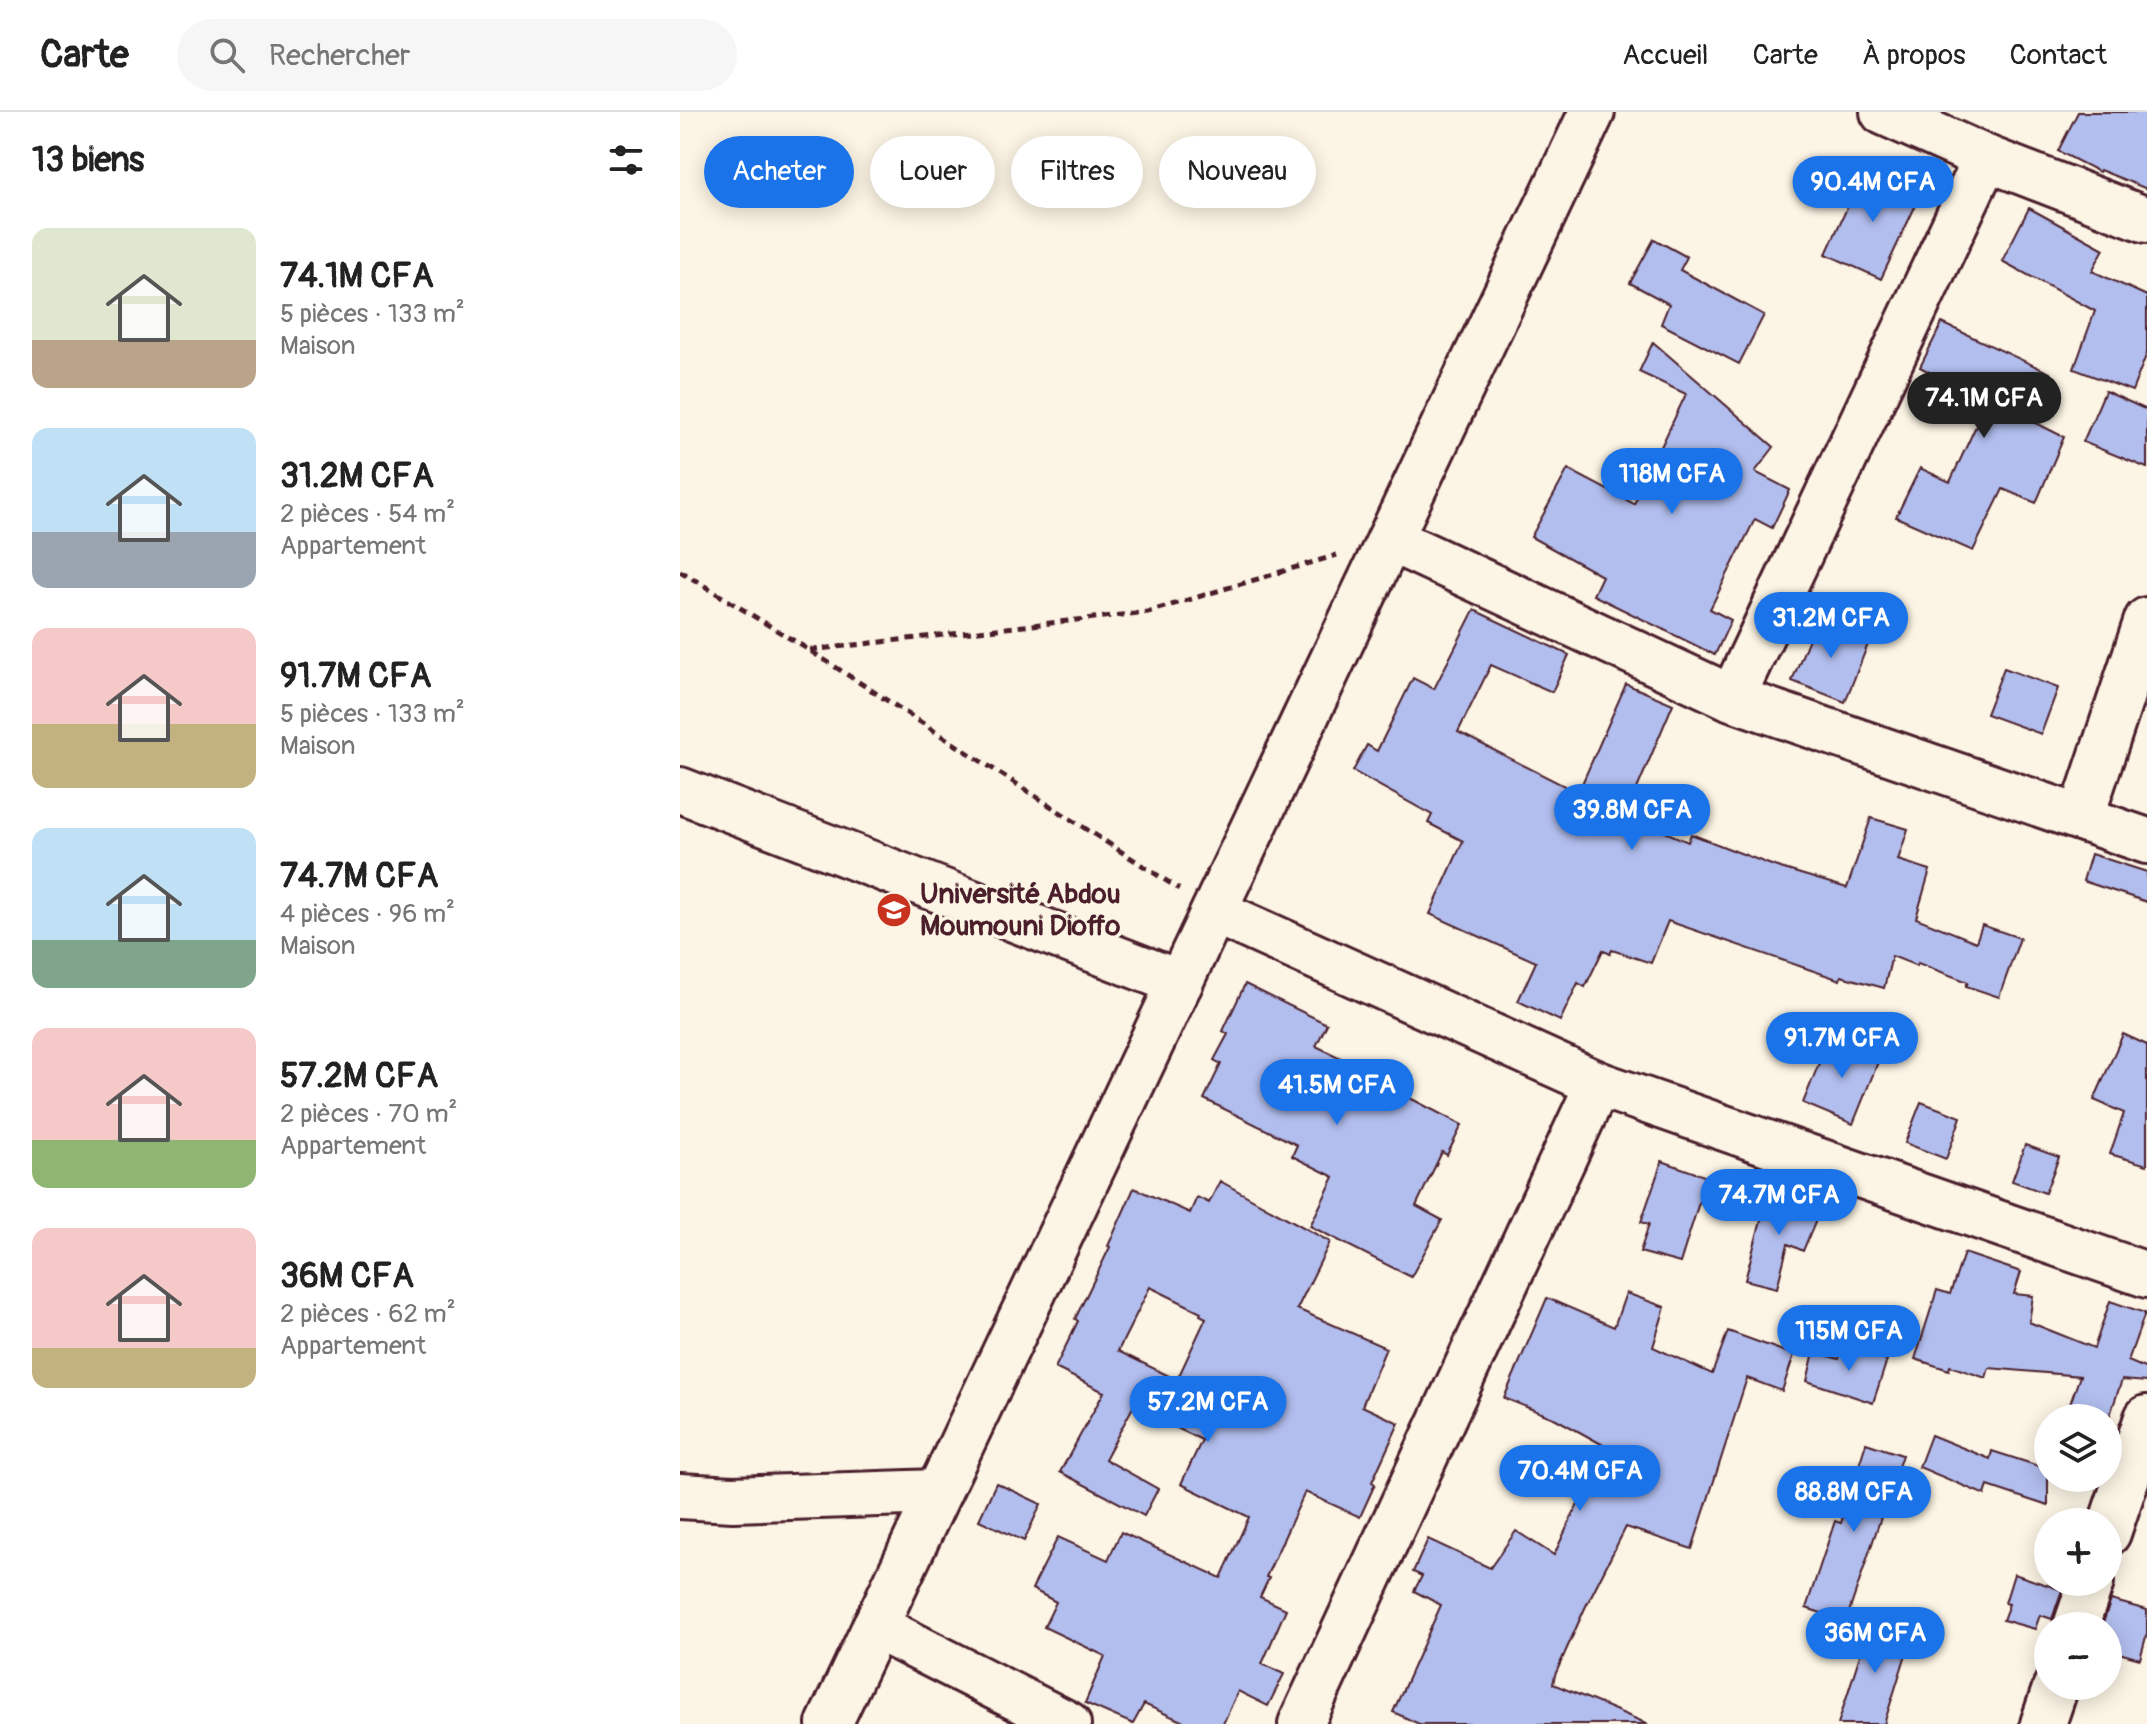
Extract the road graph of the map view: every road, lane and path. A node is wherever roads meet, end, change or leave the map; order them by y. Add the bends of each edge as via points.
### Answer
1 (1592, 112) edge
2 (1883, 112) edge
3 (1986, 158) junction
4 (2147, 220) edge
5 (1390, 539) junction
6 (680, 571) edge
7 (2147, 620) edge
8 (809, 650) junction
9 (2138, 678) edge
10 (1732, 698) junction
11 (680, 790) edge
12 (2081, 818) junction
13 (2147, 841) edge
14 (1214, 911) junction
15 (1180, 983) junction
16 (1598, 1084) junction
17 (2147, 1275) edge
18 (2147, 1418) edge
19 (938, 1492) junction
20 (680, 1496) edge
21 (2116, 1508) edge
22 (875, 1626) junction
23 (2051, 1700) edge
24 (829, 1724) edge
25 (1068, 1724) edge
26 (1301, 1724) edge
27 (2043, 1724) edge

1 - 5 street
2 - 3 street
3 - 4 street
3 - 10 street
5 - 8 path via 1148,612
5 - 10 street
5 - 14 street
6 - 8 path
7 - 9 street
8 - 14 path
9 - 12 street
10 - 12 street
11 - 15 street
12 - 13 street
14 - 15 street
14 - 16 street
15 - 19 street
16 - 17 street
16 - 26 street
18 - 21 street
19 - 20 street
19 - 22 street
22 - 24 street
22 - 25 street
23 - 27 street

